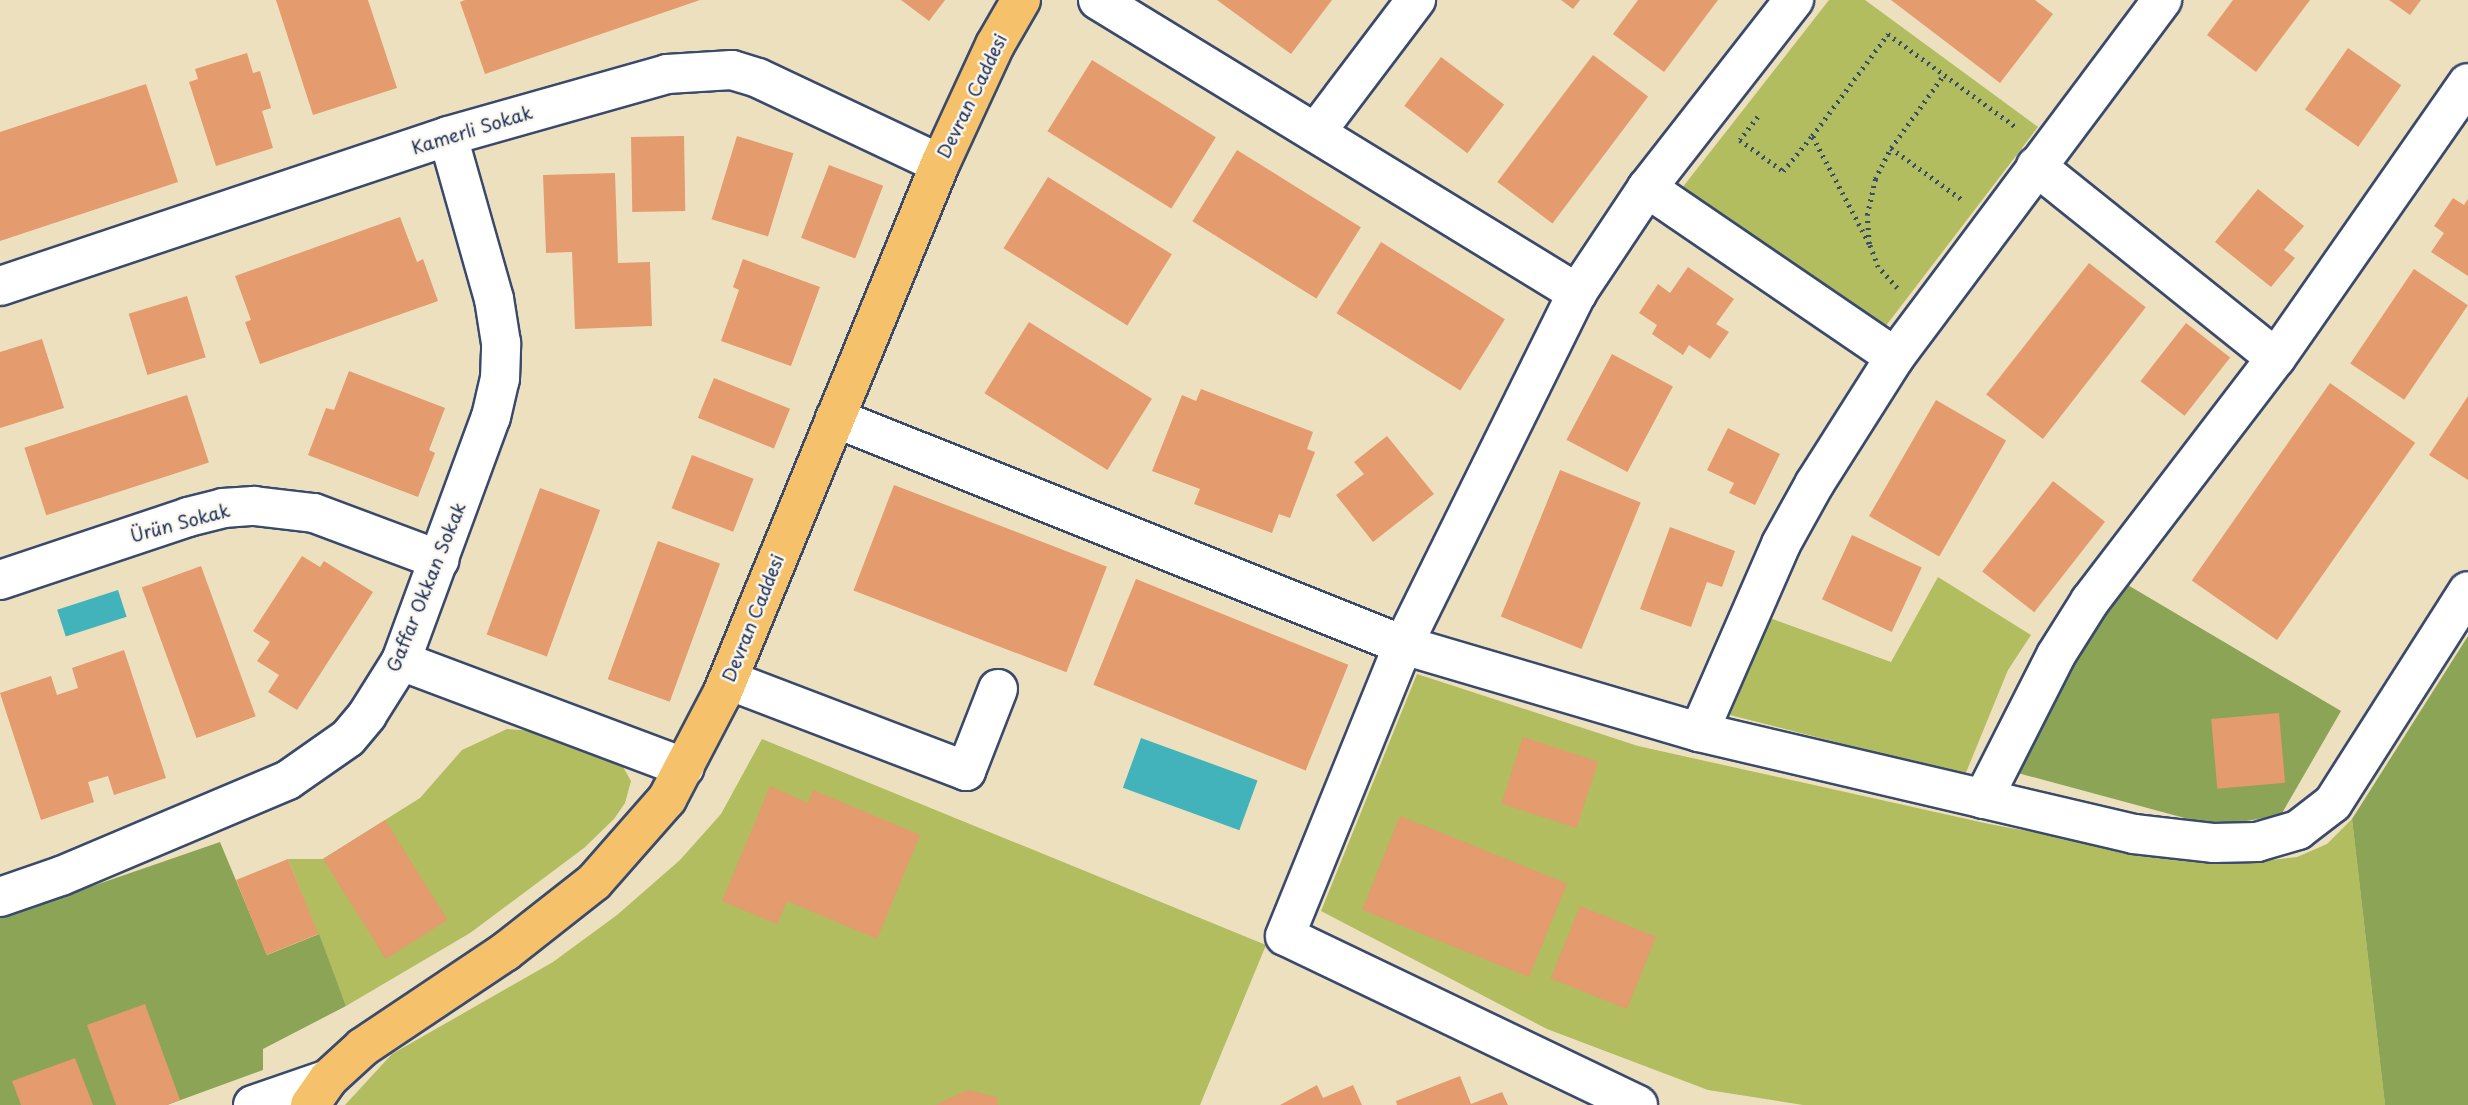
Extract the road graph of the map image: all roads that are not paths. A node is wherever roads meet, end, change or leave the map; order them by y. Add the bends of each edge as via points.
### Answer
1 (1021, 0) edge
2 (1098, 0) edge
3 (1416, 0) edge
4 (1794, 0) edge
5 (2162, 0) edge
6 (2468, 83) edge
7 (1316, 132) junction
8 (448, 136) junction
9 (940, 164) junction
10 (2036, 166) junction
11 (1647, 188) junction
12 (0, 286) edge
13 (1577, 293) junction
14 (1895, 357) junction
15 (2276, 358) junction
16 (835, 418) junction
17 (440, 560) junction
18 (0, 580) edge
19 (2468, 591) edge
20 (1403, 645) junction
21 (401, 661) junction
22 (728, 680) junction
23 (998, 689) dead end
24 (1699, 732) junction
25 (685, 768) junction
26 (1983, 799) junction
27 (0, 897) edge
28 (319, 1092) edge
29 (253, 1105) edge
30 (1639, 1105) edge

1 - 9 main road, Devran Caddesi
2 - 7 street
3 - 7 street
4 - 11 street
5 - 10 street
6 - 15 street
7 - 13 street
8 - 9 street, Kamerli Sokak via 667,74 732,70
8 - 12 street, Kamerli Sokak
8 - 17 street, Gaffar Okkan Sokak via 494,299 501,343 500,379 491,417
9 - 16 main road, Devran Caddesi
10 - 14 street
10 - 15 street
11 - 13 street
11 - 14 street
13 - 20 street
14 - 24 street via 1781,544
15 - 26 street via 2090,601 2056,655
16 - 20 street
16 - 22 main road, Devran Caddesi
17 - 18 street, Ürün Sokak via 314,513 254,506 188,517
17 - 21 street, Gaffar Okkan Sokak
19 - 26 street via 2333,803 2298,830 2257,842 2214,843 2134,834
20 - 24 street
20 - 30 street via 1285,936
21 - 25 street
21 - 27 street, Gaffar Okkan Sokak via 348,738 288,780 61,876
22 - 23 street via 965,771
22 - 25 main road, Devran Caddesi
24 - 26 street
25 - 28 main road, Devran Caddesi via 667,799 594,883 505,952 363,1047
28 - 29 street

